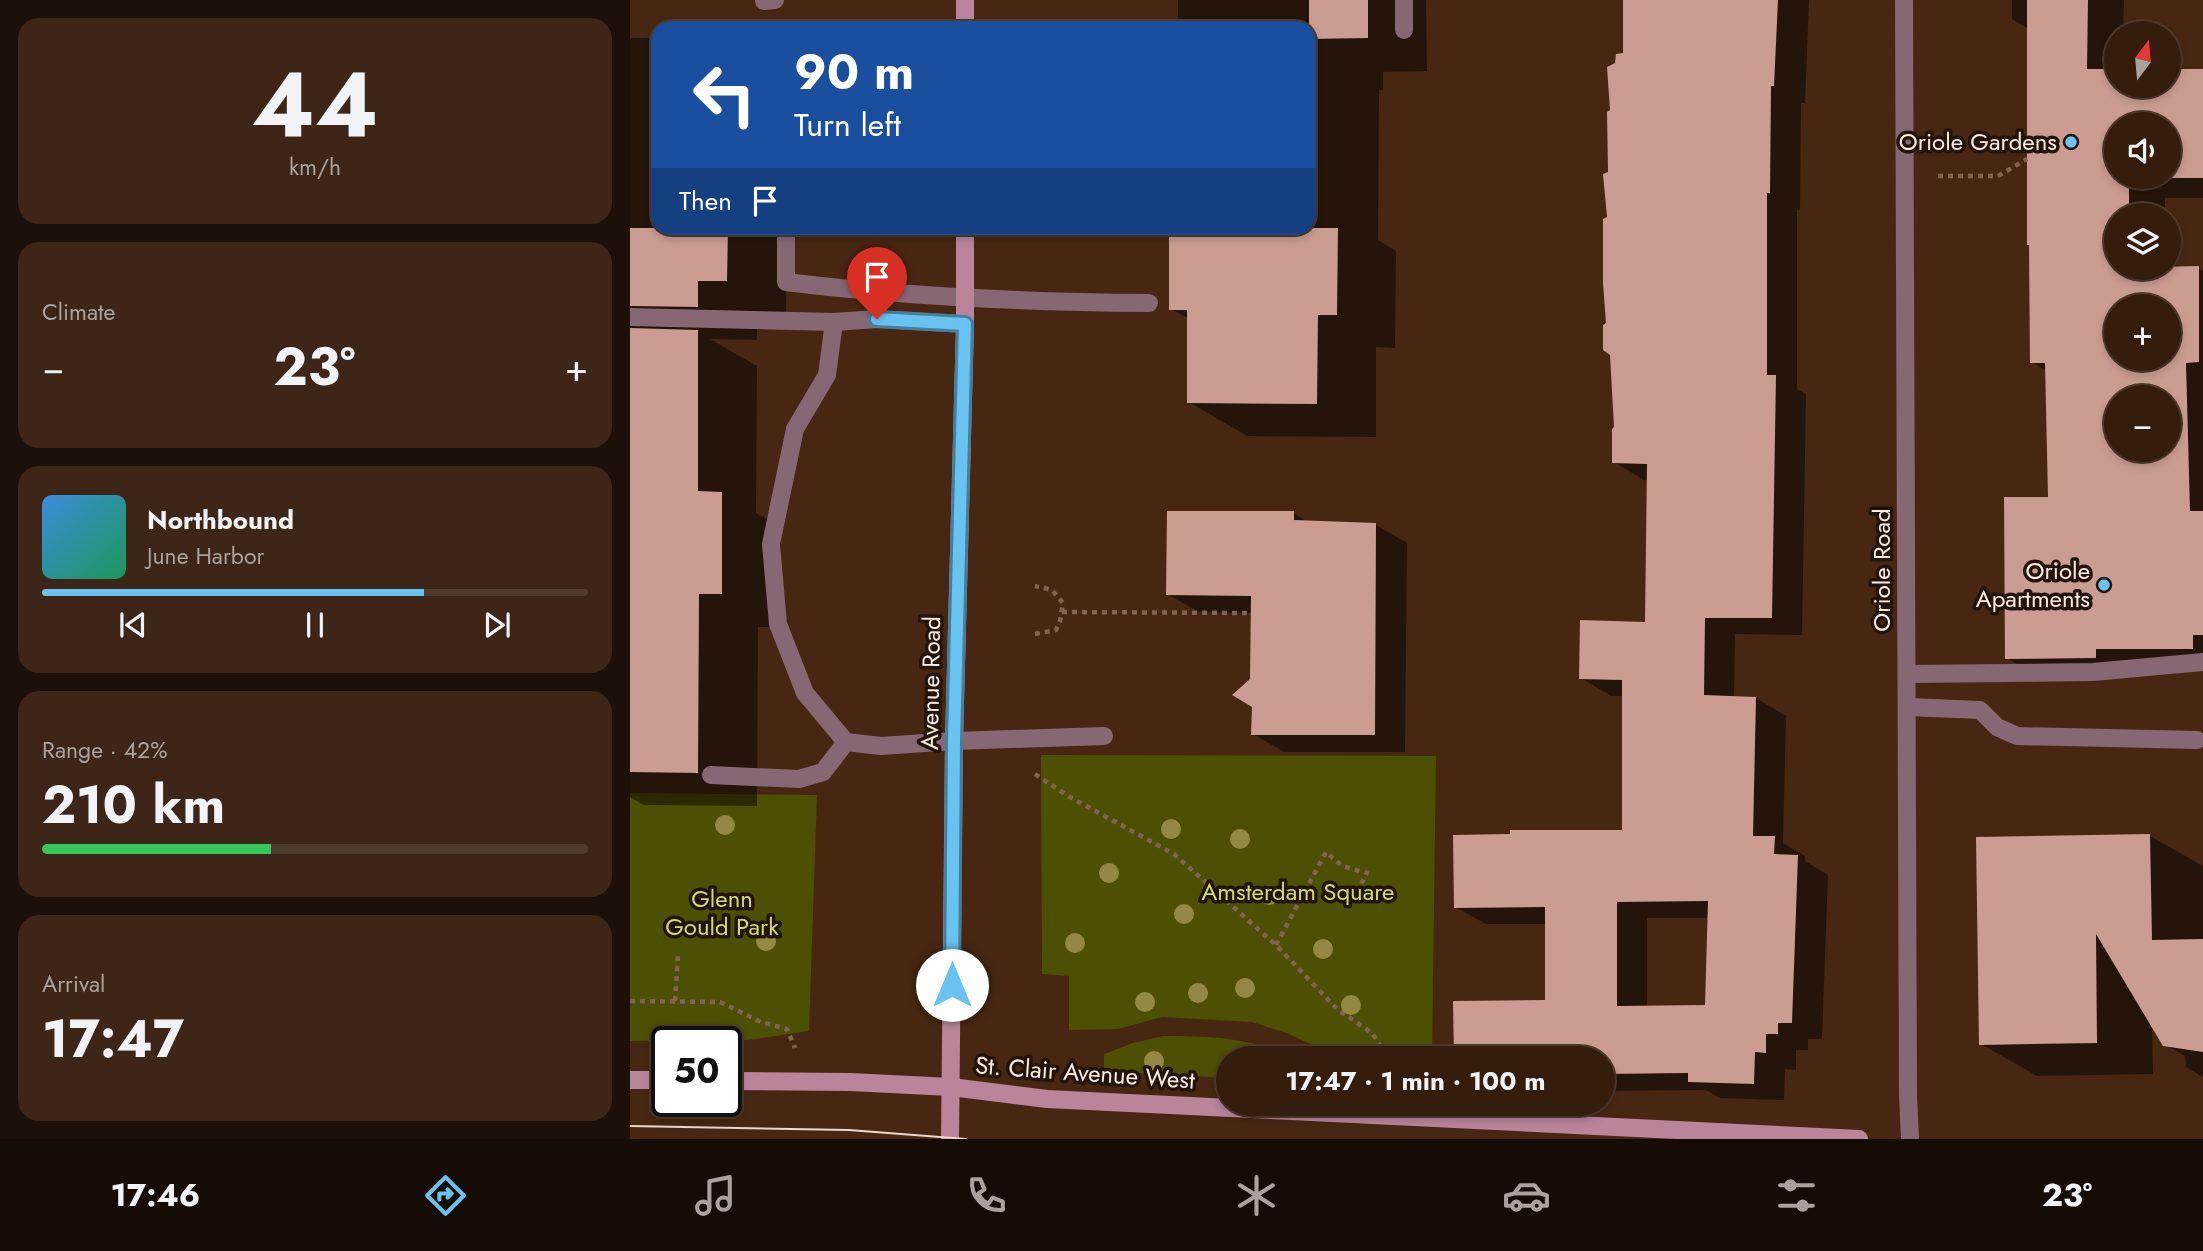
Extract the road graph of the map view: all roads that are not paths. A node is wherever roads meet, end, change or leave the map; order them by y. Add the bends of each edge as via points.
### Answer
1 (965, 0) edge
2 (1404, 0) edge
3 (1904, 0) edge
4 (965, 21) edge
5 (1404, 30) dead end
6 (786, 235) edge
7 (965, 235) edge
8 (965, 298) junction
9 (1149, 303) dead end
10 (630, 317) edge
11 (834, 321) junction
12 (965, 324) junction
13 (2203, 662) edge
14 (1907, 674) junction
15 (1908, 707) junction
16 (1104, 736) dead end
17 (2197, 740) dead end
18 (954, 741) junction
19 (846, 742) junction
20 (711, 775) dead end
21 (630, 1080) edge
22 (651, 1080) edge
23 (742, 1081) edge
24 (951, 1087) junction
25 (950, 1139) edge
26 (1859, 1139) edge
27 (1910, 1139) edge

1 - 4 main road
2 - 5 street
3 - 14 street, Oriole Road
6 - 8 street via 786,282
7 - 8 main road, Avenue Road
8 - 9 street
8 - 12 main road, Avenue Road
10 - 11 street
11 - 12 street
11 - 19 street via 827,375 795,429 771,544 778,624 805,693
12 - 18 main road, Avenue Road
13 - 14 street via 2093,672
14 - 15 street, Oriole Road
15 - 17 street via 1980,710 1997,727 2017,736
15 - 27 street, Oriole Road
16 - 18 street
18 - 19 street via 881,746
18 - 24 main road, Avenue Road
19 - 20 street via 823,772 799,779
21 - 22 main road
23 - 24 main road, St. Clair Avenue West
24 - 25 main road, Avenue Road
24 - 26 main road, St. Clair Avenue West via 1047,1100

